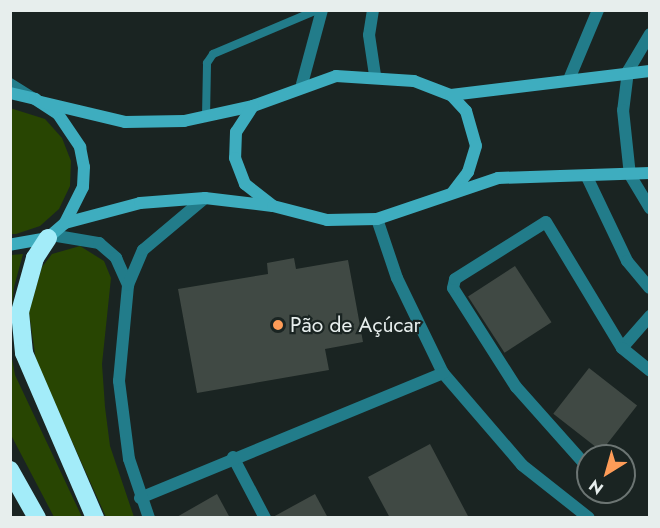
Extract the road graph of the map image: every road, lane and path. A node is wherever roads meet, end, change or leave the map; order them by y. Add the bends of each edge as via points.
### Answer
1 (320, 10) edge
2 (373, 10) edge
3 (598, 10) edge
4 (650, 34) edge
5 (628, 71) junction
6 (650, 71) edge
7 (375, 75) junction
8 (570, 77) junction
9 (10, 84) edge
10 (302, 84) junction
11 (10, 93) edge
12 (451, 95) junction
13 (38, 100) junction
14 (253, 106) junction
15 (206, 117) junction
16 (650, 173) edge
17 (630, 175) junction
18 (587, 177) junction
19 (453, 192) junction
20 (205, 198) junction
21 (273, 206) junction
22 (650, 208) edge
23 (377, 219) junction
24 (65, 223) junction
25 (50, 236) junction
26 (10, 245) edge
27 (128, 285) junction
28 (650, 288) edge
29 (650, 316) edge
30 (622, 348) junction
31 (650, 371) edge
32 (443, 373) junction
33 (576, 454) edge
34 (233, 457) junction
35 (10, 470) edge
36 (140, 498) junction
37 (37, 518) edge
38 (95, 518) edge
39 (149, 518) edge
40 (265, 518) edge
41 (589, 518) edge

1 - 10 street
1 - 15 lane via 213,54 207,63
2 - 7 street via 369,35
3 - 8 street
4 - 5 street
5 - 6 main road
5 - 8 main road
5 - 17 street via 623,110
7 - 10 main road
7 - 12 main road via 414,81
8 - 12 main road
9 - 13 street
10 - 14 main road
11 - 13 main road
12 - 19 main road via 466,111 476,146 468,172
13 - 15 main road via 125,122
13 - 24 main road via 58,114 80,147 83,187
14 - 15 main road
14 - 21 main road via 236,132 235,158 245,184
16 - 17 main road
17 - 18 main road
17 - 22 street
18 - 19 main road via 498,178
18 - 28 street via 627,261
19 - 23 main road
20 - 21 main road
20 - 24 main road via 140,203
20 - 27 street via 143,250
21 - 23 main road via 327,220
23 - 32 street via 397,278
24 - 25 main road
25 - 26 main road
25 - 27 street via 99,243 116,258
25 - 38 highway via 35,258 20,312 24,353
27 - 36 street via 118,381
29 - 30 street
30 - 31 street
30 - 33 street via 546,222 454,279 453,288 516,387
32 - 34 street
32 - 41 street via 522,465
34 - 36 street
34 - 40 street
35 - 37 highway
36 - 39 street

